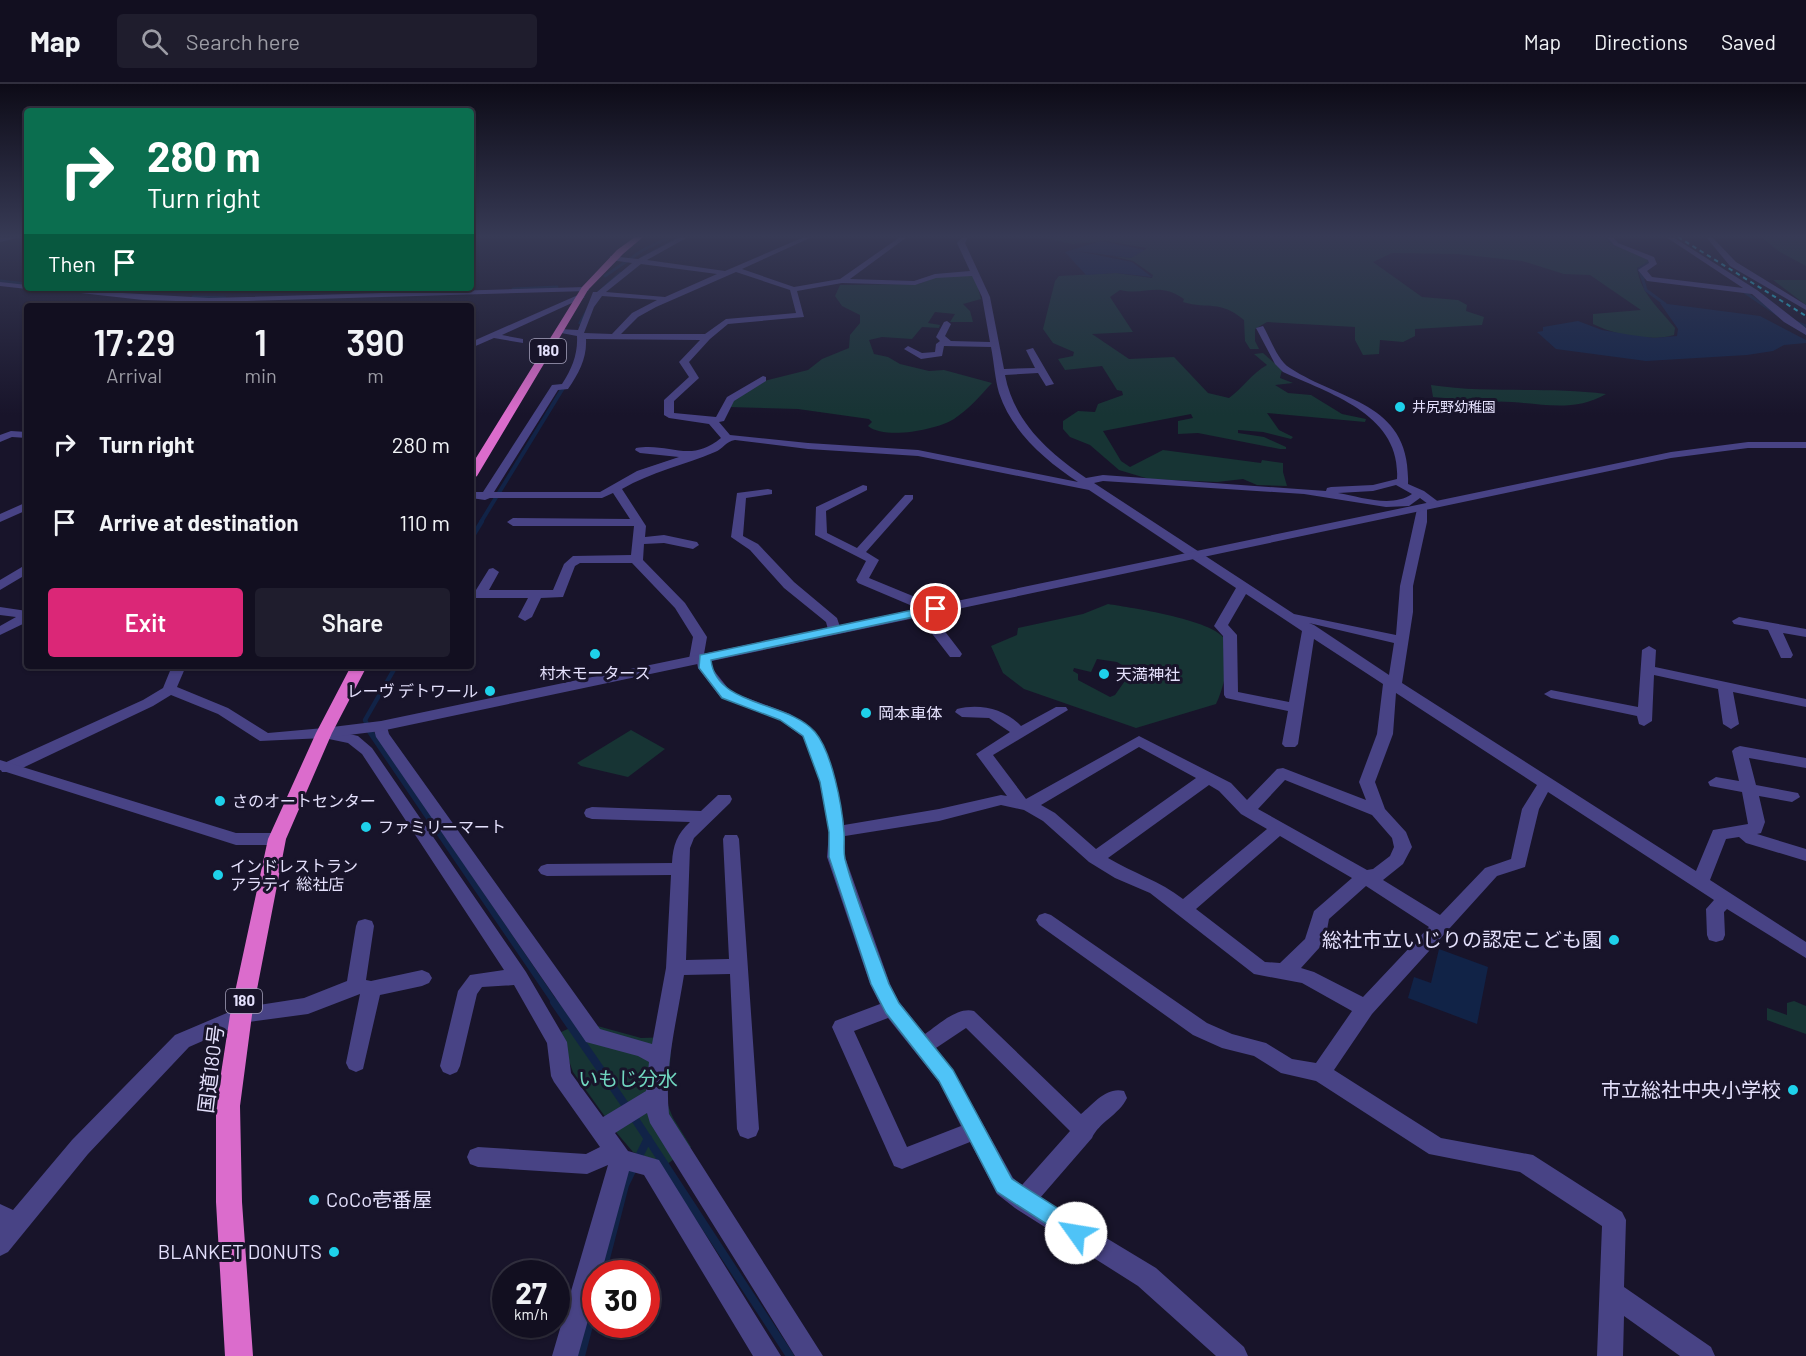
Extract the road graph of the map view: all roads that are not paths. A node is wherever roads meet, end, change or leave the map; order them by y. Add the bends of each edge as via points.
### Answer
1 (126, 296) edge
2 (407, 296) edge
3 (582, 296) edge
4 (587, 296) edge
5 (591, 296) edge
6 (644, 296) edge
7 (671, 296) edge
8 (795, 296) edge
9 (986, 296) edge
10 (1754, 296) edge
11 (1787, 296) edge
12 (665, 299) junction
13 (1806, 308) edge
14 (947, 324) dead end
15 (1260, 328) dead end
16 (560, 332) junction
17 (1806, 332) edge
18 (581, 334) junction
19 (615, 335) junction
20 (474, 337) edge
21 (487, 337) junction
22 (706, 337) junction
23 (520, 341) dead end
24 (948, 342) junction
25 (474, 344) edge
26 (995, 345) junction
27 (908, 349) dead end
28 (1030, 350) dead end
29 (1041, 370) junction
30 (1000, 372) junction
31 (763, 379) dead end
32 (1048, 384) dead end
33 (712, 421) junction
34 (24, 435) edge
35 (2, 437) edge
36 (727, 438) junction
37 (1806, 445) edge
38 (640, 450) dead end
39 (694, 456) junction
40 (474, 471) edge
41 (1401, 481) junction
42 (1088, 485) junction
43 (615, 487) junction
44 (863, 488) dead end
45 (1304, 491) junction
46 (768, 492) dead end
47 (1420, 493) junction
48 (474, 495) edge
49 (485, 497) junction
50 (909, 497) dead end
51 (1429, 507) junction
52 (21, 513) edge
53 (0, 519) edge
54 (513, 522) dead end
55 (638, 523) junction
56 (637, 541) junction
57 (693, 545) dead end
58 (859, 553) junction
59 (1196, 555) junction
60 (637, 559) junction
61 (493, 572) dead end
62 (21, 576) edge
63 (0, 586) edge
64 (1244, 586) junction
65 (476, 594) edge
66 (536, 594) junction
67 (0, 611) edge
68 (923, 612) junction
69 (24, 615) edge
70 (1288, 615) junction
71 (525, 617) dead end
72 (24, 618) edge
73 (1739, 621) dead end
74 (1310, 628) junction
75 (1774, 629) junction
76 (834, 630) junction
77 (0, 631) edge
78 (1806, 633) edge
79 (1401, 640) junction
80 (1649, 650) dead end
81 (955, 654) dead end
82 (1786, 655) dead end
83 (700, 658) junction
84 (179, 669) edge
85 (357, 669) edge
86 (1646, 669) junction
87 (1392, 682) junction
88 (1725, 686) junction
89 (169, 690) junction
90 (1551, 694) dead end
91 (1806, 703) edge
92 (1296, 708) junction
93 (1061, 710) dead end
94 (962, 712) dead end
95 (1731, 724) dead end
96 (371, 727) junction
97 (324, 733) junction
98 (1020, 734) junction
99 (1290, 744) dead end
100 (1806, 763) edge
101 (3, 767) edge
102 (1208, 778) junction
103 (1716, 782) dead end
104 (1548, 784) junction
105 (1749, 789) junction
106 (1792, 797) dead end
107 (724, 799) dead end
108 (1025, 804) junction
109 (1247, 810) junction
110 (1378, 811) junction
111 (592, 813) dead end
112 (705, 817) junction
113 (1279, 828) junction
114 (837, 832) junction
115 (1744, 832) junction
116 (277, 839) junction
117 (731, 839) dead end
118 (444, 842) junction
119 (1806, 855) edge
120 (1095, 858) junction
121 (548, 870) dead end
122 (681, 870) junction
123 (1365, 877) junction
124 (1700, 882) junction
125 (1727, 900) junction
126 (1185, 908) junction
127 (1045, 920) dead end
128 (1441, 925) junction
129 (365, 926) dead end
130 (1716, 935) dead end
131 (1806, 951) edge
132 (520, 961) junction
133 (739, 966) junction
134 (676, 968) junction
135 (1284, 971) junction
136 (422, 978) dead end
137 (363, 987) junction
138 (892, 1008) junction
139 (1365, 1008) junction
140 (241, 1015) junction
141 (923, 1046) junction
142 (660, 1058) junction
143 (356, 1063) dead end
144 (450, 1066) dead end
145 (1321, 1073) junction
146 (1116, 1098) dead end
147 (638, 1107) junction
148 (1082, 1128) junction
149 (748, 1129) dead end
150 (600, 1130) junction
151 (974, 1131) junction
152 (618, 1155) junction
153 (478, 1157) dead end
154 (1023, 1200) junction
155 (9, 1220) edge
156 (0, 1244) edge
157 (1613, 1294) junction
158 (239, 1356) edge
159 (565, 1356) edge
160 (768, 1356) edge
161 (810, 1356) edge
162 (1235, 1356) edge
163 (1611, 1356) edge
164 (1702, 1356) edge

1 - 2 street via 209,300
3 - 21 street
4 - 16 highway, 180
5 - 18 street via 587,324
6 - 12 street
7 - 12 street
8 - 22 street via 801,315 726,322
9 - 26 street
10 - 17 street
11 - 13 street
12 - 19 street via 635,315
14 - 24 street via 940,337
15 - 41 street via 1286,370 1376,416 1395,440 1403,466
16 - 18 street
16 - 40 highway, 180
18 - 19 street
18 - 49 street via 582,352 572,376 565,387 555,387
19 - 22 street
20 - 21 street
21 - 23 street
21 - 25 street
22 - 33 street via 684,362 694,378 669,400 667,411 676,417
24 - 26 street
24 - 27 street via 940,345 939,354 934,356 921,356
26 - 30 street
28 - 29 street
29 - 30 street
29 - 32 street
30 - 42 street via 1004,394 1025,432 1054,461
31 - 33 street via 730,399 720,419
33 - 36 street
34 - 35 street
36 - 39 street via 714,449
36 - 42 street via 918,453
37 - 51 street via 1748,445 1671,455
38 - 39 street
39 - 43 street via 641,473
41 - 45 street via 1373,488
41 - 47 street via 1402,486
42 - 45 street via 1103,478
42 - 59 street
43 - 49 street via 602,495
43 - 55 street
44 - 58 street via 820,509 821,535
45 - 47 street via 1369,503 1405,504
46 - 76 street via 741,495 737,537 754,547 789,585 832,621
47 - 51 street
48 - 49 street
50 - 58 street
51 - 59 street
51 - 79 street via 1410,563
52 - 53 street
54 - 55 street
55 - 56 street
56 - 57 street via 664,539
56 - 60 street
58 - 68 street via 873,560 862,580 915,602
59 - 64 street
59 - 68 street
60 - 66 street via 577,559 570,564 558,594
60 - 83 street via 680,606 700,637
61 - 65 street
62 - 63 street
64 - 70 street
64 - 92 street via 1221,626 1230,635 1231,695
65 - 66 street
66 - 71 street
67 - 69 street
68 - 76 street
68 - 81 street
70 - 74 street
70 - 79 street
72 - 77 street
73 - 75 street
74 - 87 street
74 - 92 street
75 - 78 street
75 - 82 street
76 - 83 street
79 - 87 street
80 - 86 street
83 - 96 street
83 - 114 street via 726,695 785,717 809,734 828,782
84 - 89 street
85 - 97 highway, 国道180号 / 180
86 - 88 street
86 - 90 street via 1644,717
87 - 104 street
87 - 110 street via 1385,734 1367,782
88 - 91 street
88 - 95 street
89 - 97 street via 223,711 265,738
89 - 101 street
92 - 99 street
93 - 98 street
94 - 98 street via 981,710 1004,717
96 - 97 street
96 - 118 street via 381,734
97 - 116 highway, 国道180号 / 180
97 - 118 street via 353,739 367,751
98 - 108 street via 984,754
100 - 105 street via 1740,751
101 - 116 street via 236,839
102 - 108 street via 1139,741
102 - 109 street via 1225,787
102 - 120 street
103 - 105 street
104 - 124 street
104 - 128 street via 1542,787 1528,815 1519,863 1491,872
105 - 106 street
105 - 115 street via 1757,822 1755,829
107 - 112 street
108 - 114 street via 1001,800
108 - 120 street via 1049,817
109 - 110 street via 1283,773
109 - 113 street
110 - 123 street via 1400,836 1403,847 1397,860 1378,875
111 - 112 street
112 - 122 street via 687,835 681,848
113 - 123 street
113 - 126 street
114 - 138 street via 836,857
115 - 119 street via 1752,839
115 - 124 street via 1719,834
116 - 140 highway, 国道180号 / 180
117 - 133 street
118 - 132 street
118 - 132 street
120 - 126 street via 1120,874 1156,888
121 - 122 street
122 - 134 street
123 - 128 street
123 - 135 street via 1320,916 1318,936
124 - 125 street
125 - 130 street via 1715,909
125 - 131 street
126 - 135 street via 1261,969
127 - 145 street via 1200,1029 1229,1042 1259,1049 1288,1067
128 - 139 street
129 - 137 street
132 - 142 street via 593,1035
132 - 144 street via 477,980 468,991
132 - 150 street via 557,1042 561,1076
133 - 134 street
133 - 149 street
134 - 142 street
135 - 139 street via 1307,977
136 - 137 street
137 - 140 street via 308,1006
137 - 143 street
138 - 141 street
138 - 151 street via 842,1027 902,1159
139 - 145 street
140 - 155 street via 182,1041
140 - 158 highway, 国道180号 / 180 via 228,1106 229,1202
141 - 148 street via 967,1017
141 - 151 street via 946,1076
142 - 147 street
145 - 157 street via 1437,1147 1525,1162 1614,1220
146 - 148 street
147 - 150 street
147 - 161 street via 658,1116
148 - 154 street via 1084,1131
150 - 152 street
151 - 154 street via 1005,1186
152 - 153 street via 587,1164
152 - 159 street
152 - 160 street via 651,1167
154 - 162 street via 1148,1277
155 - 156 street
157 - 163 street
157 - 164 street

